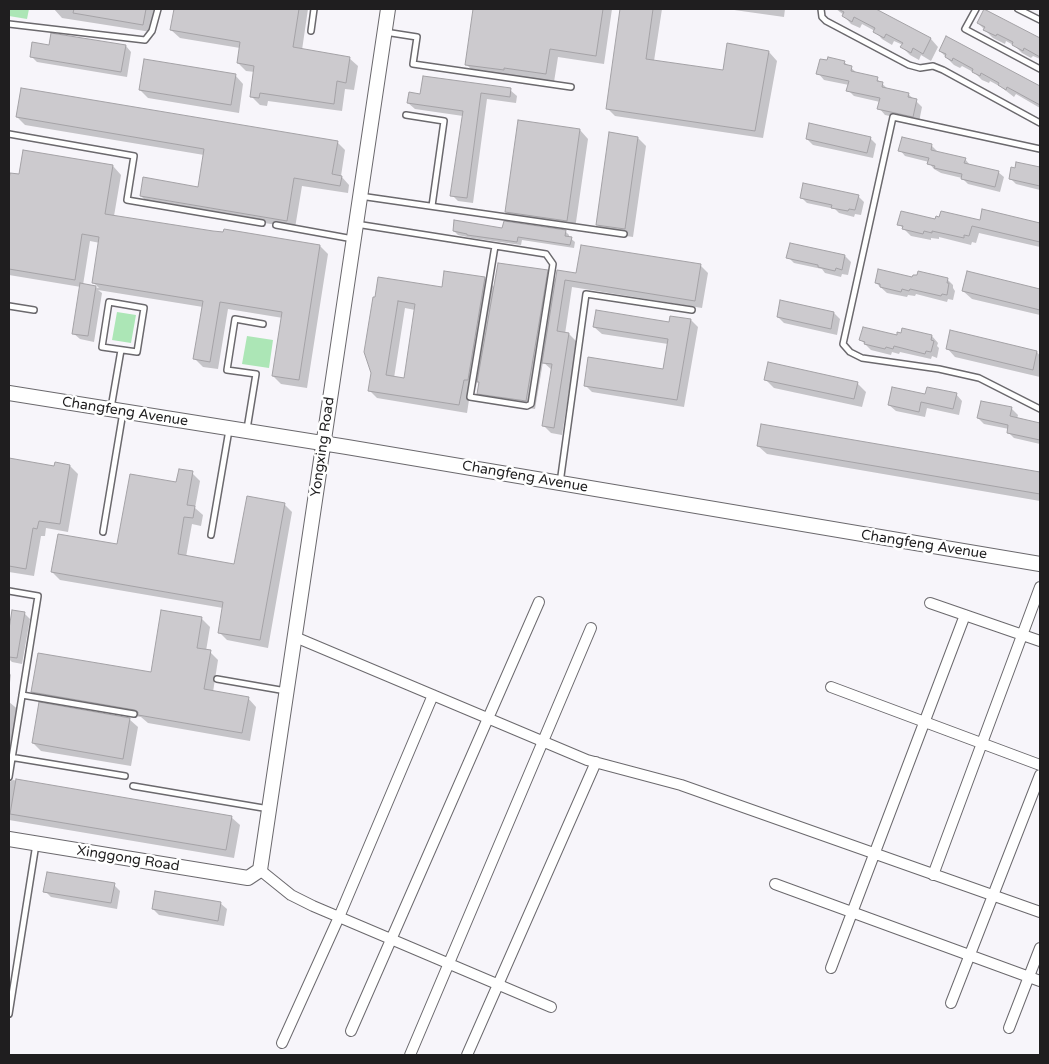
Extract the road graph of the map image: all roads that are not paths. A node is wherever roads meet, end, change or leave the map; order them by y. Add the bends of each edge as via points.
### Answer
1 (158, 9) edge
2 (314, 9) edge
3 (388, 9) edge
4 (821, 9) edge
5 (976, 9) edge
6 (1018, 9) edge
7 (1040, 20) edge
8 (9, 24) edge
9 (311, 31) dead end
10 (385, 32) junction
11 (1040, 69) edge
12 (571, 87) dead end
13 (406, 115) dead end
14 (1040, 123) edge
15 (9, 134) edge
16 (1040, 149) edge
17 (360, 196) junction
18 (432, 206) junction
19 (262, 223) dead end
20 (356, 224) junction
21 (276, 225) dead end
22 (624, 234) dead end
23 (354, 239) junction
24 (495, 246) junction
25 (9, 306) edge
26 (34, 310) dead end
27 (692, 310) dead end
28 (263, 324) dead end
29 (121, 350) junction
30 (9, 393) edge
31 (1040, 409) edge
32 (117, 411) junction
33 (229, 429) junction
34 (246, 432) junction
35 (324, 444) junction
36 (560, 483) junction
37 (103, 532) dead end
38 (211, 535) dead end
39 (1040, 564) edge
40 (1040, 587) edge
41 (9, 591) edge
42 (539, 602) dead end
43 (930, 603) dead end
44 (965, 615) junction
45 (591, 628) dead end
46 (1023, 635) junction
47 (295, 637) junction
48 (1040, 641) edge
49 (217, 679) dead end
50 (831, 687) dead end
51 (287, 691) junction
52 (433, 694) junction
53 (22, 695) junction
54 (134, 714) dead end
55 (488, 718) junction
56 (925, 722) junction
57 (543, 741) junction
58 (982, 743) junction
59 (10, 757) edge
60 (596, 762) junction
61 (1040, 765) edge
62 (1040, 775) edge
63 (125, 776) dead end
64 (9, 777) edge
65 (132, 786) dead end
66 (269, 809) junction
67 (9, 839) edge
68 (36, 844) junction
69 (874, 854) junction
70 (260, 870) junction
71 (933, 875) junction
72 (775, 884) dead end
73 (993, 896) junction
74 (1040, 912) edge
75 (852, 913) junction
76 (339, 917) junction
77 (391, 939) junction
78 (1040, 948) edge
79 (969, 956) junction
80 (449, 963) junction
81 (831, 968) dead end
82 (1029, 977) junction
83 (1040, 982) edge
84 (499, 984) junction
85 (951, 1003) dead end
86 (551, 1006) dead end
87 (9, 1014) edge
88 (1009, 1028) dead end
89 (351, 1031) dead end
90 (282, 1042) dead end
91 (410, 1055) edge
92 (467, 1055) edge

1 - 8 lane via 152,31 145,40
2 - 9 lane
3 - 10 street, Yongxing Road
4 - 14 lane via 826,21 909,65 920,68 933,66 943,70
5 - 11 lane via 965,29
6 - 7 lane
10 - 12 lane via 417,37 413,64
10 - 17 street, Yongxing Road
13 - 18 lane via 444,121
15 - 19 lane via 134,156 127,200
16 - 31 lane via 893,117 843,344 862,358 979,378
17 - 18 lane
17 - 20 street, Yongxing Road
18 - 22 lane
20 - 23 street, Yongxing Road
20 - 24 lane
21 - 23 lane
23 - 35 street, Yongxing Road
24 - 24 lane via 546,254 553,264 531,404 527,406 470,396
25 - 26 lane
27 - 36 lane via 586,294
28 - 34 lane via 235,319 227,370 256,374
29 - 29 lane via 102,347 109,302 144,308 137,352
29 - 32 lane
30 - 32 street, Changfeng Avenue
32 - 33 street, Changfeng Avenue
32 - 37 lane
33 - 34 street, Changfeng Avenue
33 - 38 lane
34 - 35 street, Changfeng Avenue
35 - 36 street, Changfeng Avenue
35 - 47 street, Yongxing Road
36 - 39 street, Changfeng Avenue
40 - 46 street
41 - 53 lane via 38,596
42 - 55 street
43 - 44 street
44 - 46 street
44 - 56 street
45 - 57 street
46 - 48 street
46 - 58 street
47 - 51 street, Yongxing Road
47 - 52 street
49 - 51 lane
50 - 56 street
51 - 66 street, Yongxing Road
52 - 55 street
52 - 76 street
53 - 54 lane
53 - 59 lane
55 - 57 street
55 - 77 street
56 - 58 street
56 - 69 street
57 - 60 street
57 - 80 street
58 - 61 street
58 - 71 street
59 - 63 lane
59 - 64 lane
60 - 69 street via 681,785
60 - 84 street
62 - 73 street
65 - 66 lane
66 - 70 street, Yongxing Road
67 - 68 street, Xinggong Road
68 - 70 street, Xinggong Road via 248,878
68 - 87 lane
69 - 71 street
69 - 75 street
70 - 76 street via 291,894
71 - 73 street
72 - 75 street
73 - 74 street
73 - 79 street
75 - 79 street
75 - 81 street
76 - 77 street
76 - 90 street
77 - 80 street
77 - 89 street
78 - 82 street
79 - 82 street
79 - 85 street
80 - 84 street
80 - 91 street
82 - 83 street
82 - 88 street
84 - 86 street
84 - 92 street

